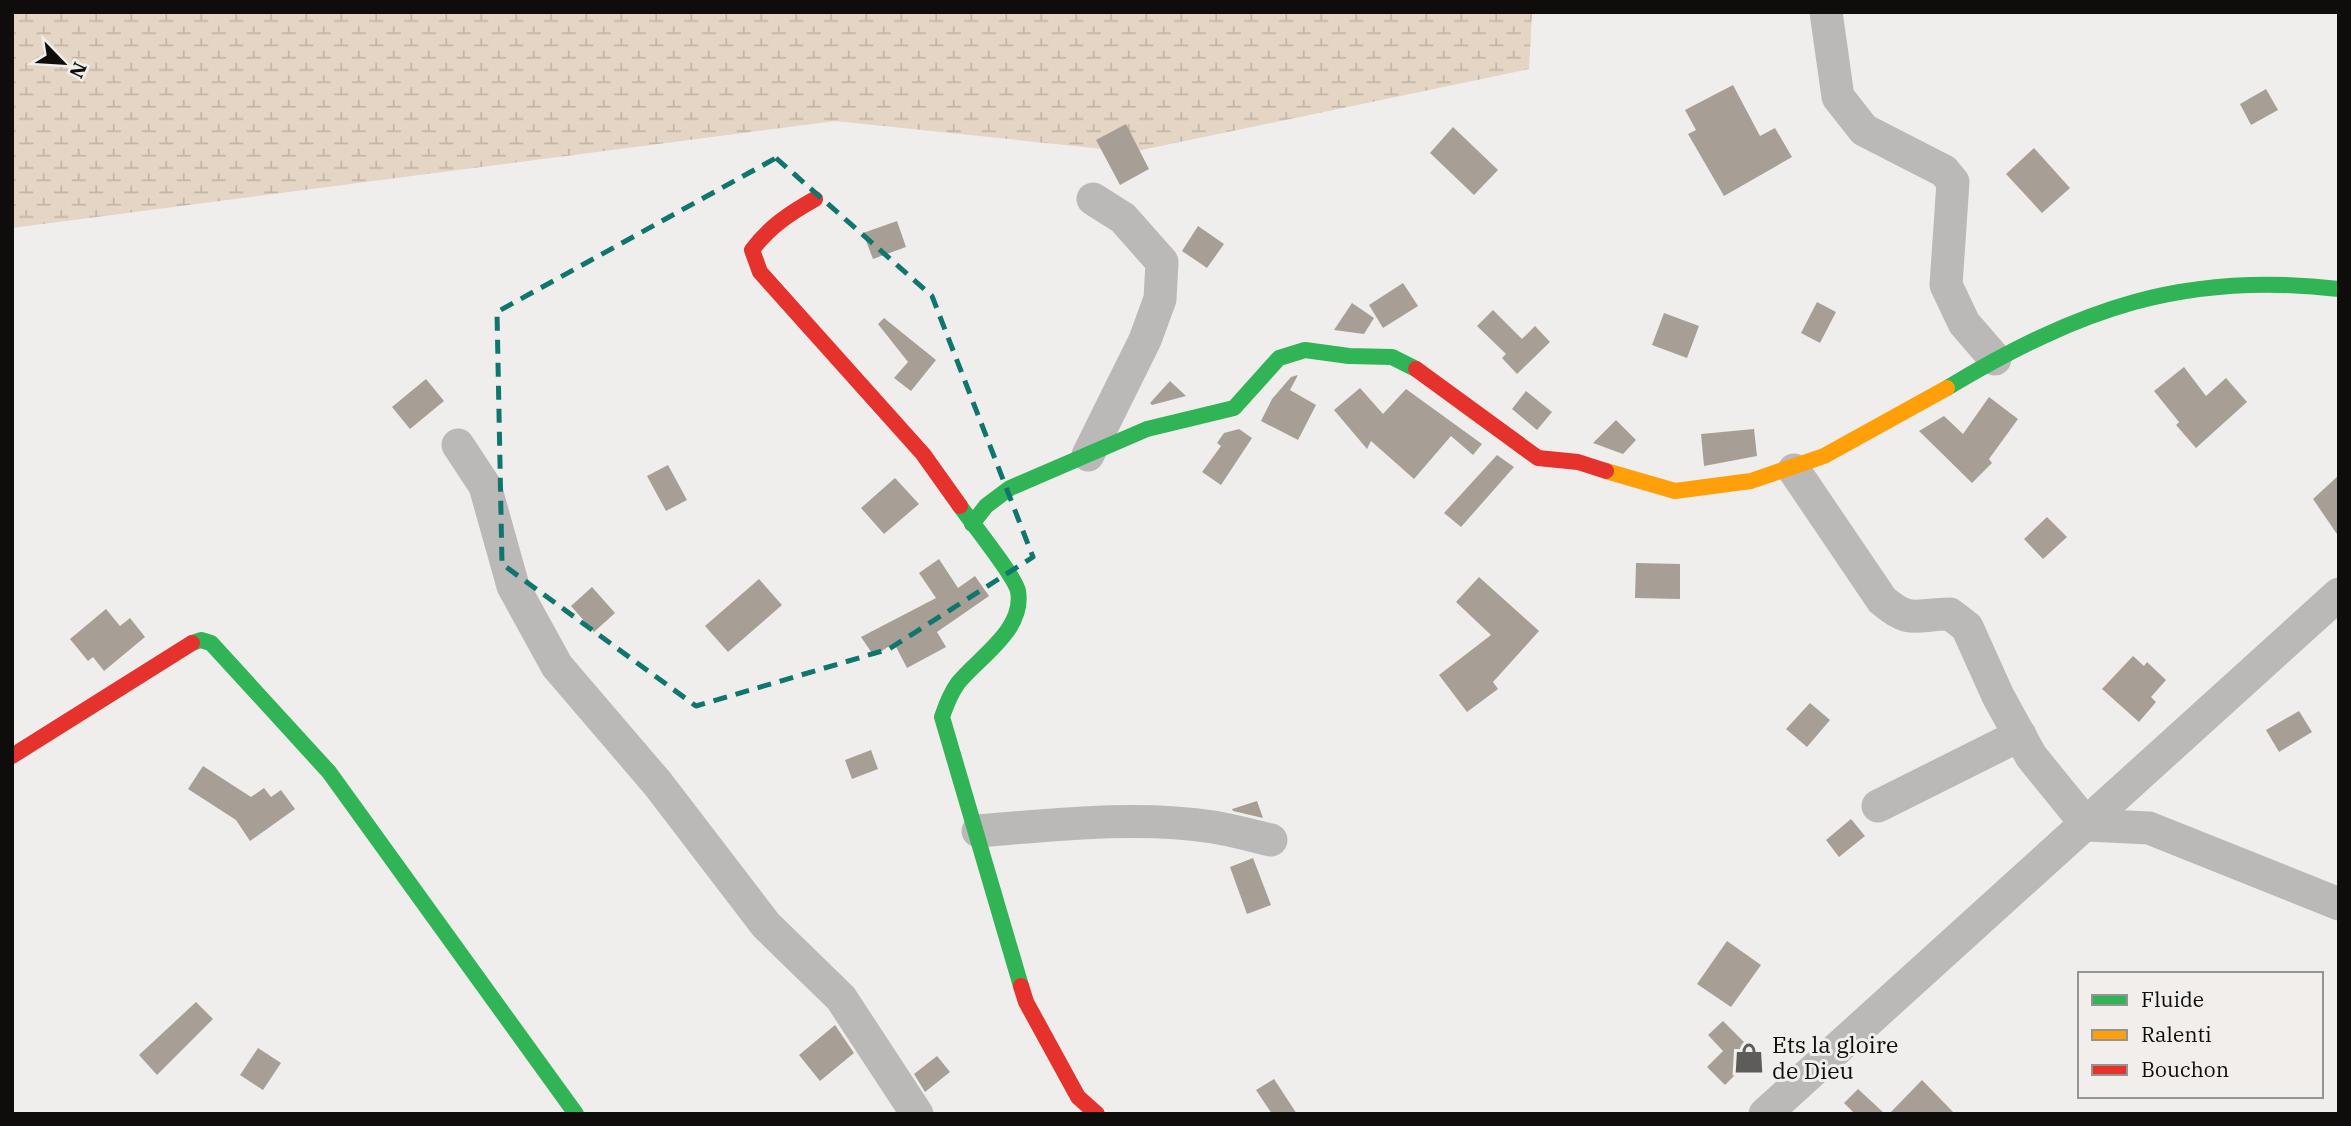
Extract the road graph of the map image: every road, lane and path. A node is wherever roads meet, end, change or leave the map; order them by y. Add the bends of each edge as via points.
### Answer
1 (1826, 12) edge
2 (815, 199) dead end
3 (1093, 199) dead end
4 (2339, 289) edge
5 (1995, 359) junction
6 (458, 444) dead end
7 (1088, 456) junction
8 (1794, 470) junction
9 (972, 524) junction
10 (2339, 594) edge
11 (2020, 735) junction
12 (12, 756) edge
13 (2134, 781) junction
14 (1878, 806) dead end
15 (2087, 825) junction
16 (2149, 828) junction
17 (978, 831) junction
18 (1271, 840) dead end
19 (2339, 904) edge
20 (576, 1114) edge
21 (917, 1114) edge
22 (1097, 1114) edge
23 (1765, 1114) edge

1 - 5 street via 1838,97 1864,130 1944,171 1953,182 1946,285 1964,323
2 - 9 street via 780,218 763,234 752,250 760,272 923,454
3 - 7 street via 1122,218 1162,262 1160,299 1145,340
4 - 5 street via 2250,281 2210,283 2086,316
5 - 8 street via 1910,411
6 - 21 street via 485,486 513,586 557,666 658,784 766,925 841,998
7 - 8 street via 1147,429 1234,408 1279,358 1305,350 1392,357 1423,373 1521,449 1548,463 1577,461 1674,491 1743,484
7 - 9 street via 1010,488 985,506
8 - 11 street via 1882,600 1899,615 1950,614 1968,627
9 - 17 street via 1018,589 1020,605 1013,623 944,705 943,717
10 - 13 street
11 - 14 street
11 - 15 street via 2031,756
12 - 20 street via 191,643 211,643 329,772
13 - 15 street
13 - 16 street
15 - 16 street
15 - 23 street
16 - 19 street
17 - 18 street via 1144,824 1213,827
17 - 22 street via 1026,1002 1078,1097

